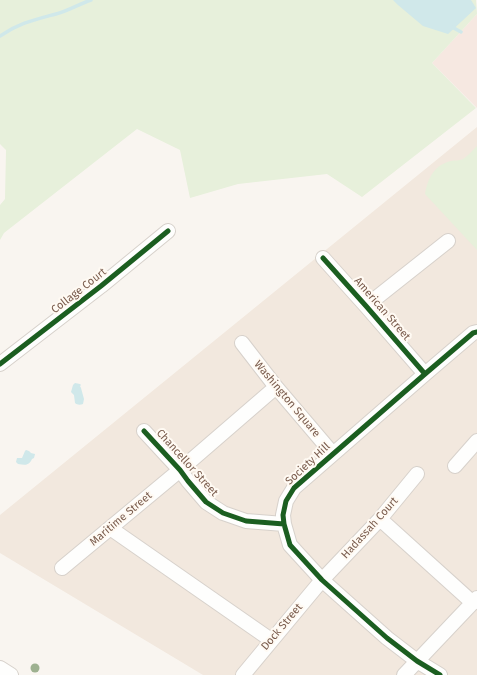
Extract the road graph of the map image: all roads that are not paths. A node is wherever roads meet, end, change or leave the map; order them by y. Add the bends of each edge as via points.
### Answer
1 (168, 231) dead end
2 (448, 241) dead end
3 (323, 258) dead end
4 (366, 306) junction
5 (477, 332) edge
6 (242, 343) dead end
7 (0, 364) edge
8 (425, 374) junction
9 (276, 387) junction
10 (144, 431) dead end
11 (477, 441) edge
12 (333, 454) junction
13 (455, 466) dead end
14 (180, 470) junction
15 (417, 474) dead end
16 (380, 519) junction
17 (284, 524) junction
18 (110, 528) junction
19 (62, 568) dead end
20 (322, 580) junction
21 (475, 601) edge
22 (272, 640) junction
23 (417, 661) junction
24 (0, 668) edge
25 (11, 675) edge
26 (243, 675) edge
27 (404, 675) edge
28 (440, 675) edge

1 - 7 street, Collage Court
2 - 4 street
3 - 4 street, American Street
4 - 8 street, American Street
5 - 8 street, Society Hill
6 - 9 street, Washington Square
8 - 12 street, Society Hill
9 - 12 street, Washington Square
9 - 14 street, Maritime Street
10 - 14 street, Chancellor Street
11 - 13 street
12 - 17 street, Society Hill via 294,488 286,501
14 - 17 street, Chancellor Street via 206,502 223,513 246,521
14 - 18 street, Maritime Street
15 - 16 street, Hadassah Court
16 - 20 street, Hadassah Court
16 - 21 street
17 - 20 street, Society Hill via 290,545
18 - 19 street, Maritime Street
18 - 22 street
20 - 22 street, Dock Street
20 - 23 street, Society Hill
21 - 23 street
22 - 26 street, Dock Street
23 - 27 street
23 - 28 street, Society Hill
24 - 25 street

